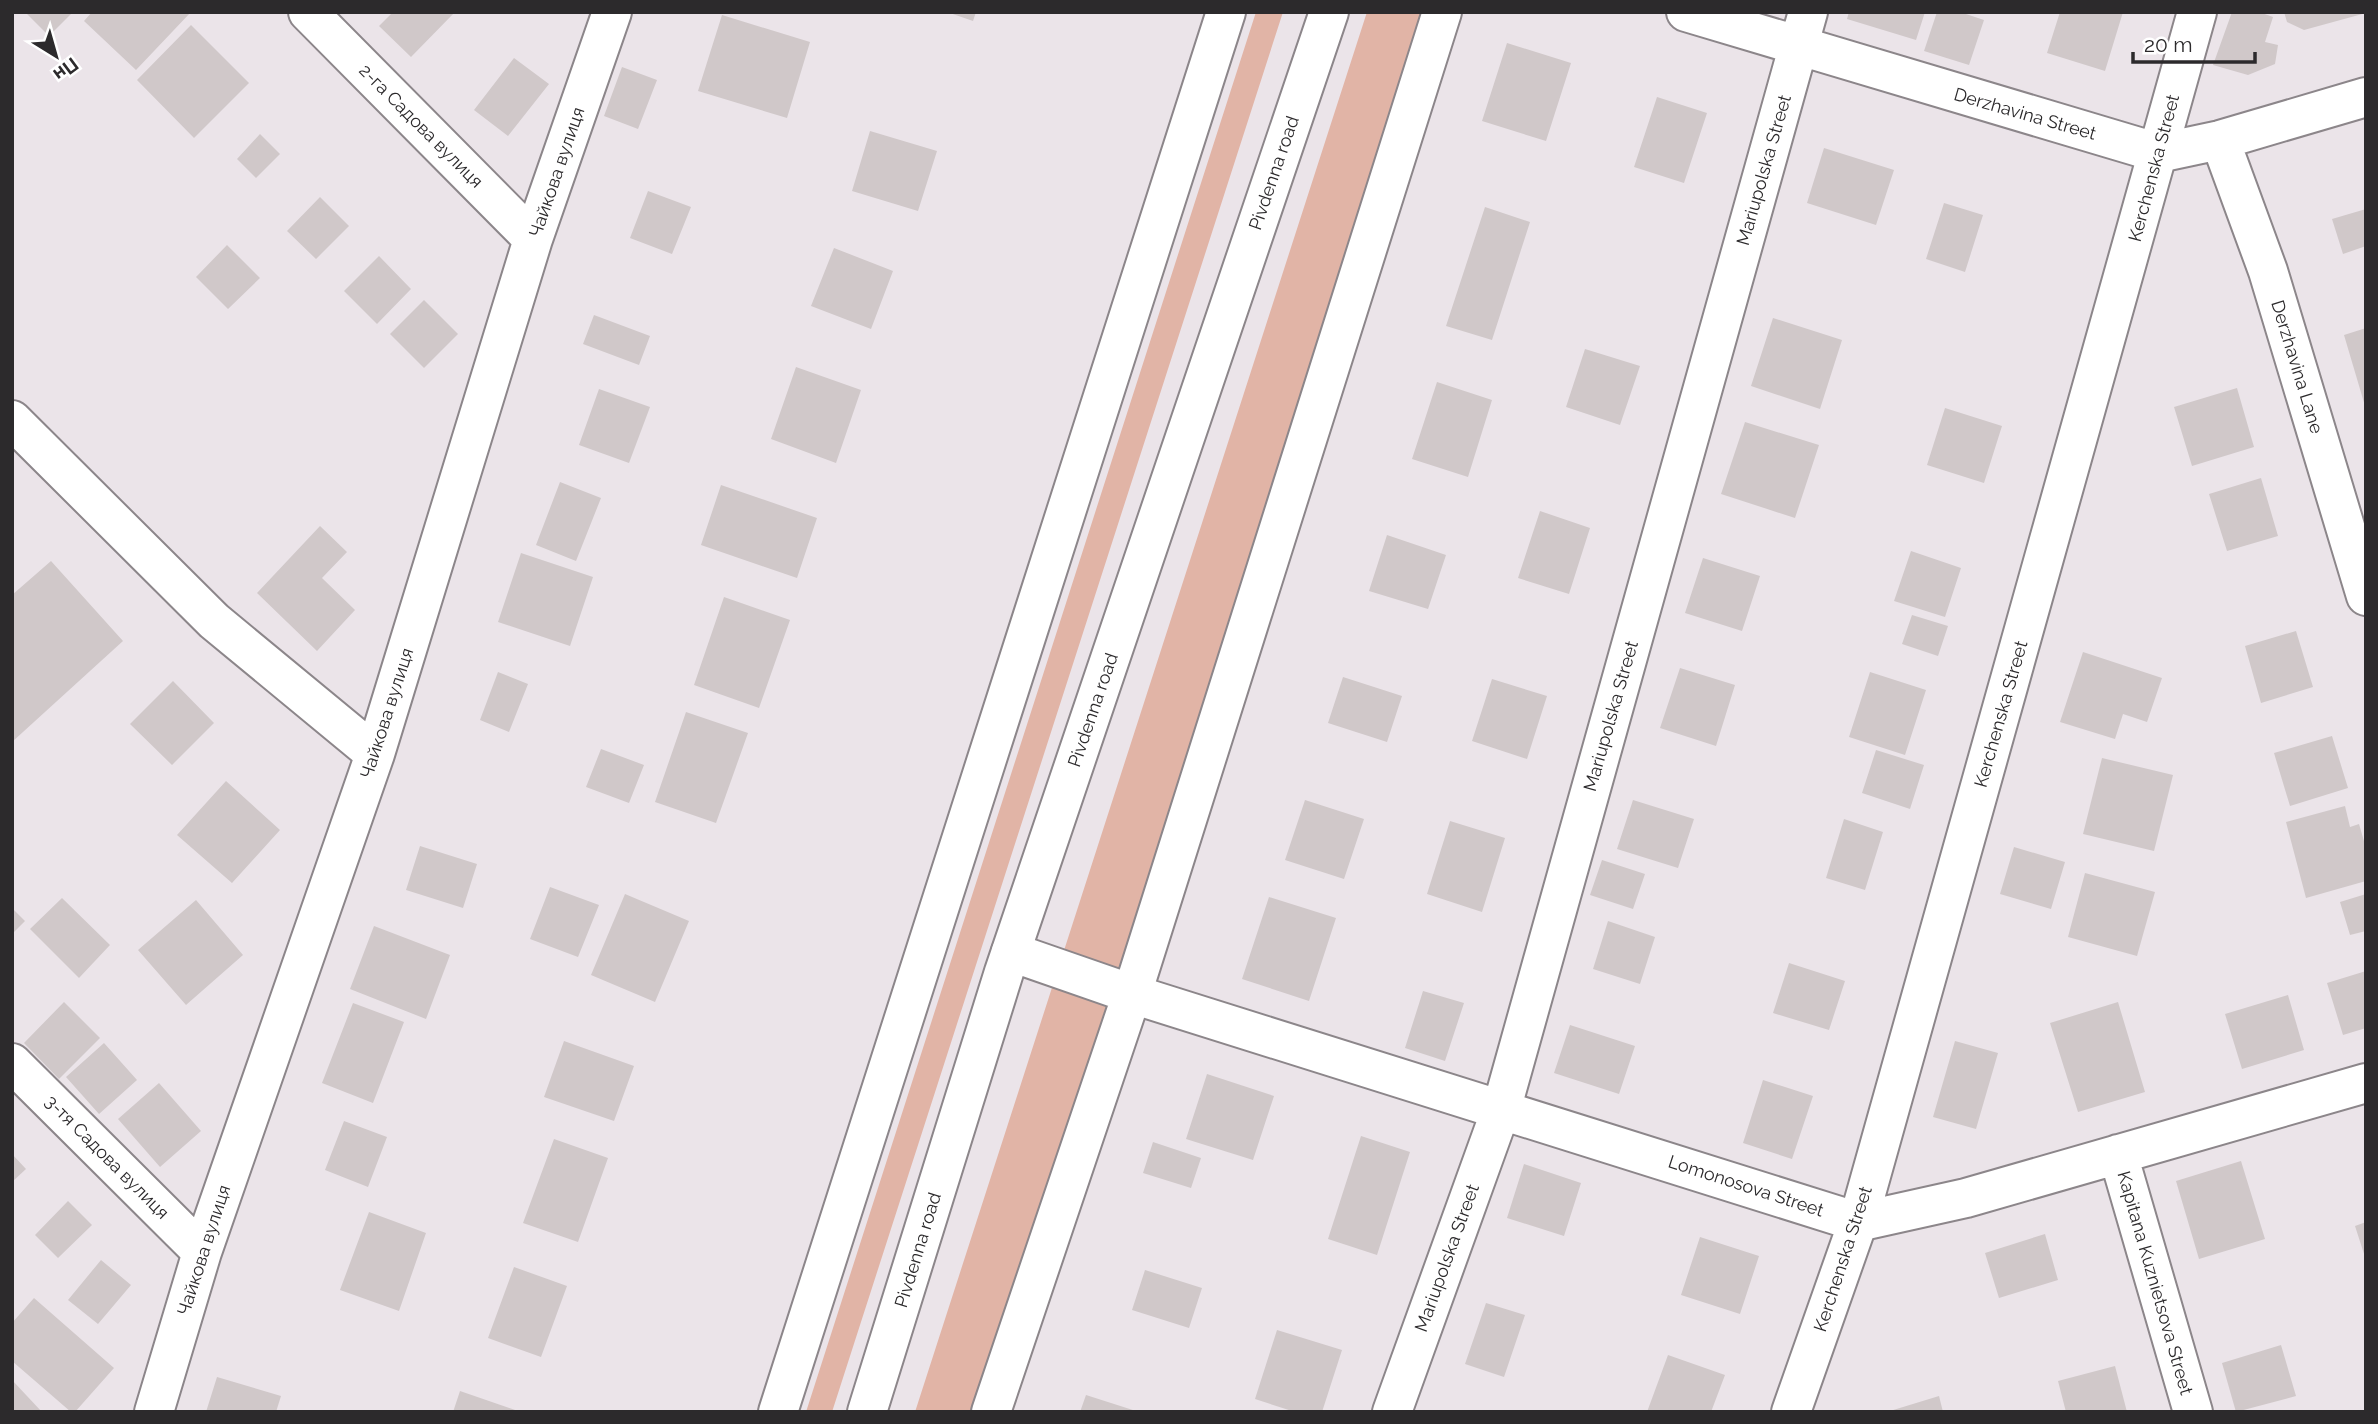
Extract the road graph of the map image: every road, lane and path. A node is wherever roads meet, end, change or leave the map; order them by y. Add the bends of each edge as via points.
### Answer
1 (308, 12) edge
2 (612, 12) edge
3 (1226, 12) edge
4 (1329, 12) edge
5 (1442, 12) edge
6 (1686, 12) edge
7 (2197, 12) edge
8 (1803, 30) edge
9 (2366, 97) edge
10 (2220, 140) junction
11 (2159, 153) junction
12 (533, 239) junction
13 (12, 420) edge
14 (2366, 596) edge
15 (375, 754) junction
16 (1011, 952) junction
17 (1132, 994) junction
18 (12, 1063) edge
19 (2366, 1083) edge
20 (1502, 1107) junction
21 (2118, 1154) junction
22 (1858, 1222) junction
23 (202, 1252) junction
24 (154, 1412) edge
25 (778, 1412) edge
26 (867, 1412) edge
27 (991, 1412) edge
28 (1392, 1412) edge
29 (1791, 1412) edge
30 (2193, 1412) edge

1 - 12 street, 2-га Садова вулиця
2 - 12 street, Чайкова вулиця
3 - 25 street
4 - 16 street, Pivdenna road
5 - 17 street
6 - 8 street, Derzhavina Street
7 - 11 street, Kerchenska Street
8 - 11 street, Derzhavina Street
8 - 20 street, Mariupolska Street
9 - 10 street, Derzhavina Street
10 - 11 street, Derzhavina Street
10 - 14 street, Derzhavina Lane via 2268,271
11 - 22 street, Kerchenska Street
12 - 15 street, Чайкова вулиця
13 - 15 street via 214,621
15 - 23 street, Чайкова вулиця
16 - 17 street, Lomonosova Street
16 - 26 street, Pivdenna road
17 - 20 street, Lomonosova Street
17 - 27 street
18 - 23 street, 3-тя Садова вулиця
19 - 21 street
20 - 22 street, Lomonosova Street
20 - 28 street, Mariupolska Street
21 - 22 street via 1966,1198
21 - 30 street, Kapitana Kuznietsova Street
22 - 29 street, Kerchenska Street
23 - 24 street, Чайкова вулиця

